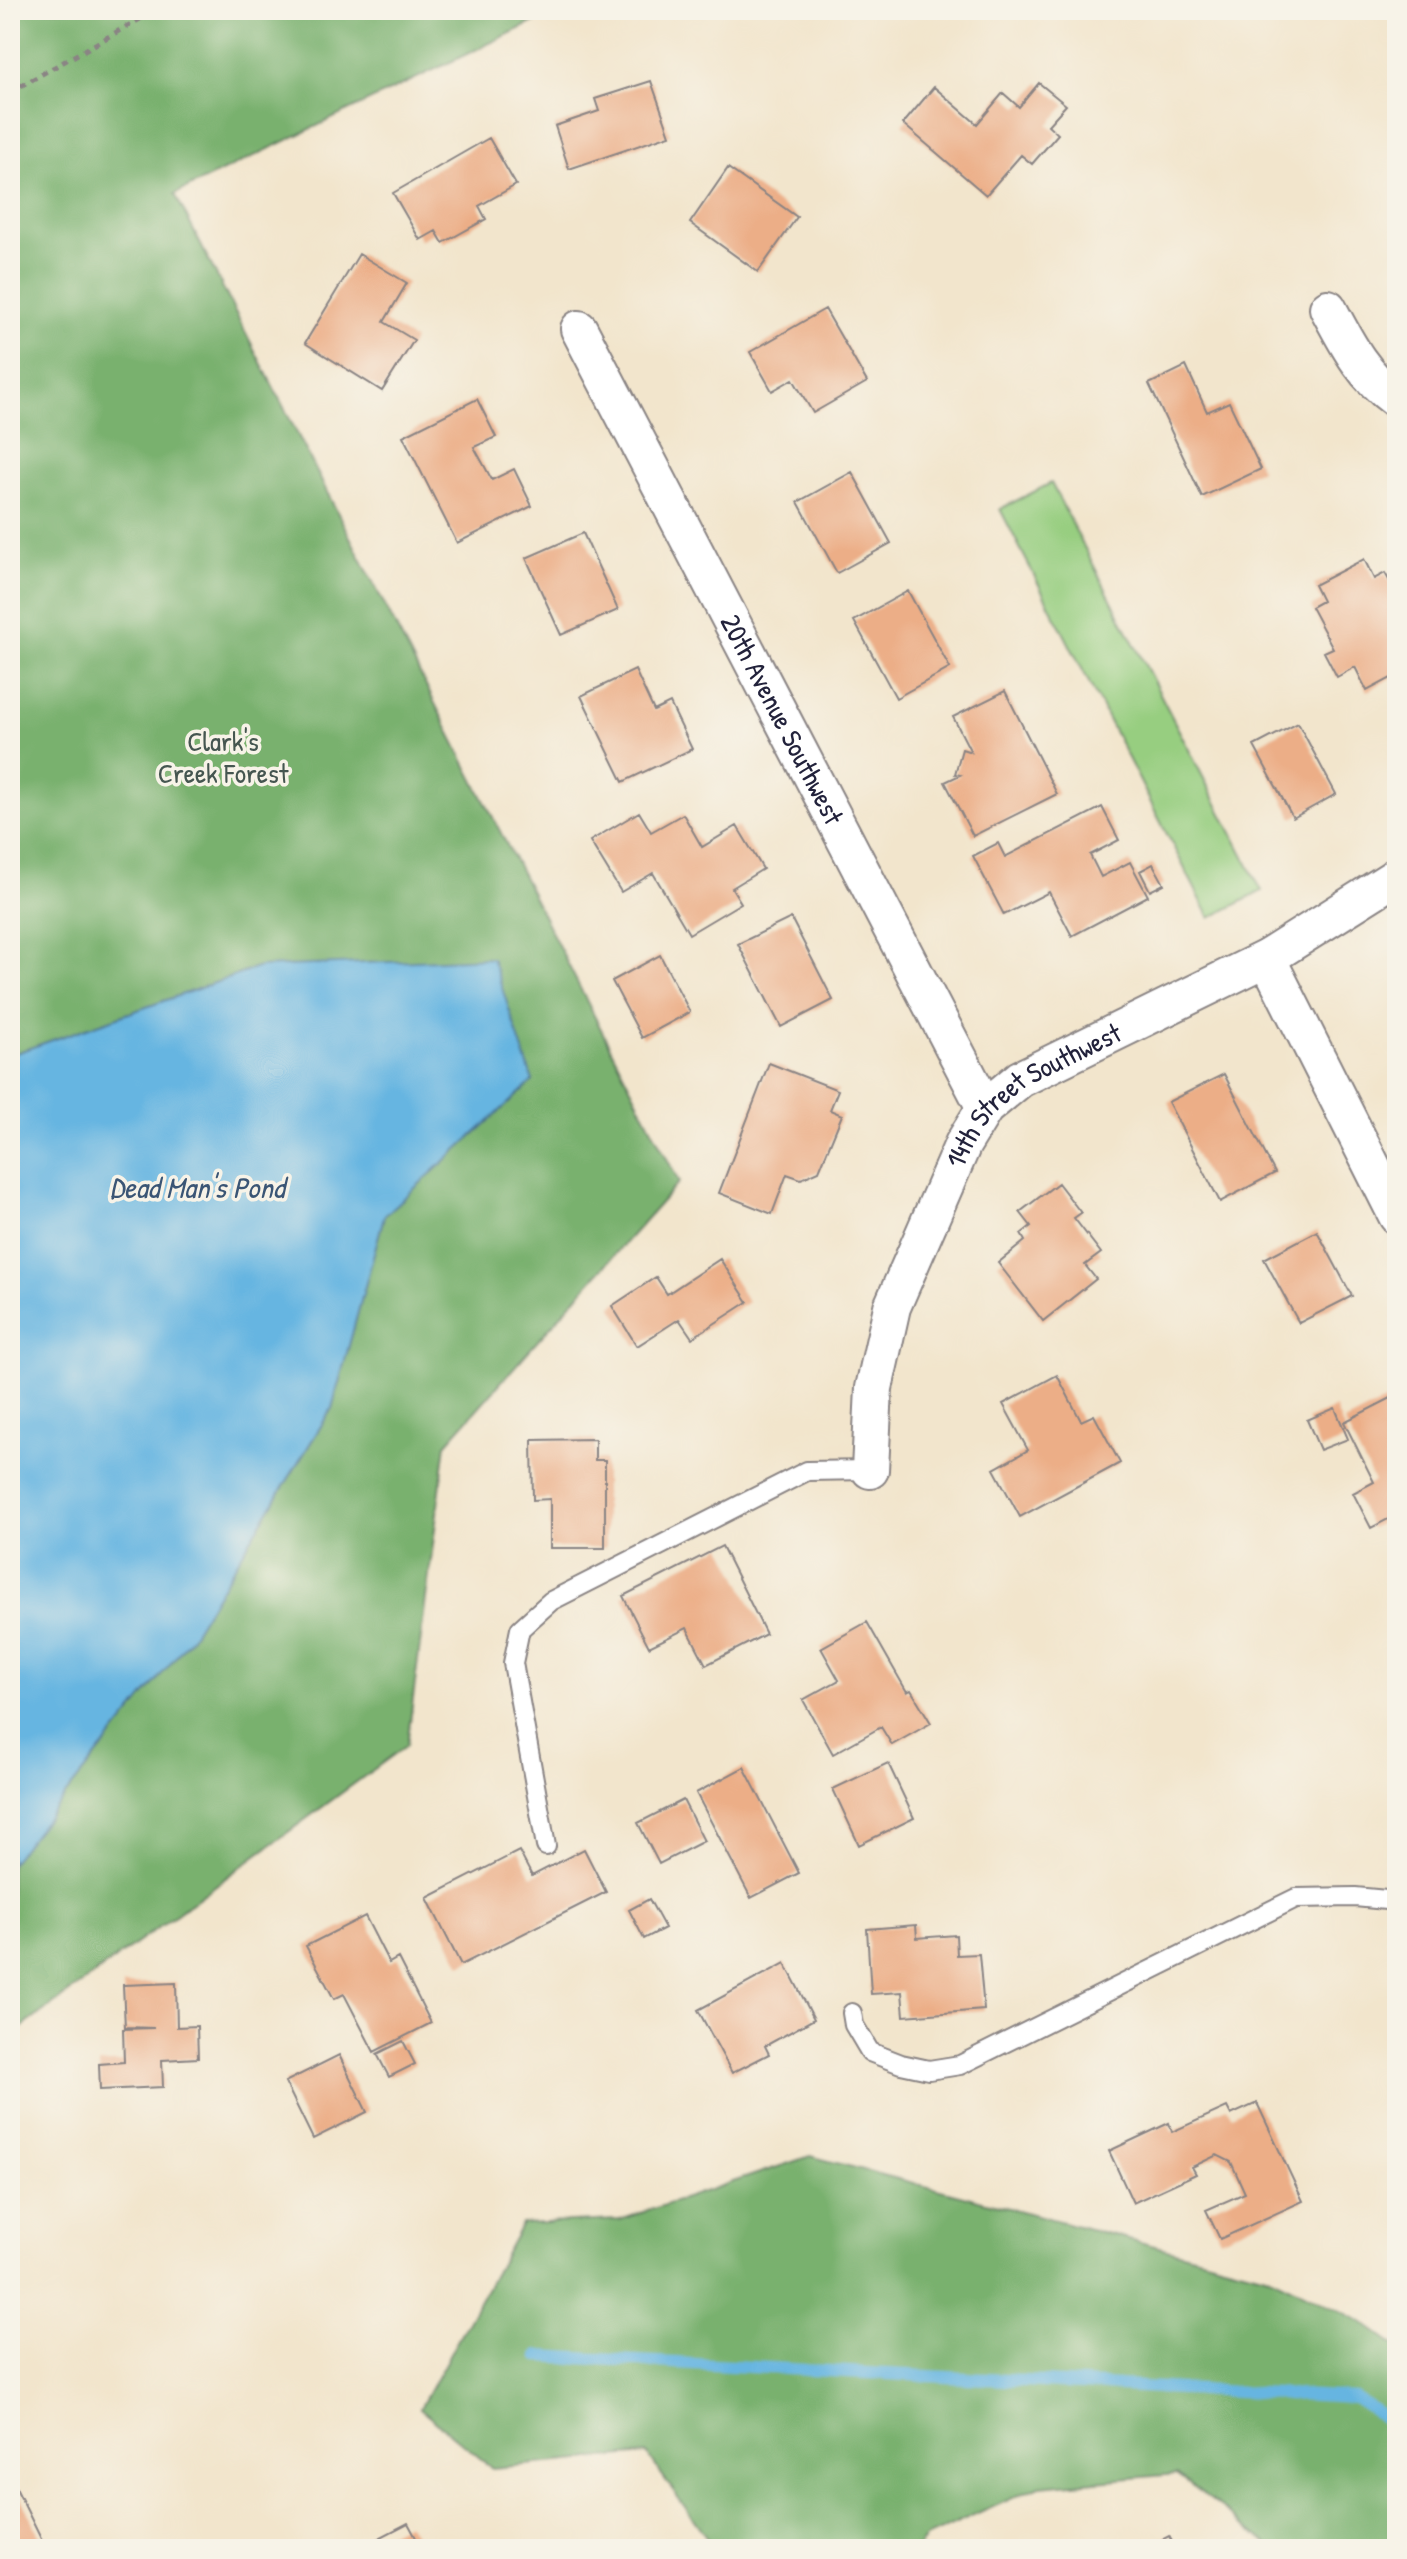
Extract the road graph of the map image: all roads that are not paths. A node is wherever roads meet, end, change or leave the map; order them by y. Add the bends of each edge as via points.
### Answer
1 (1328, 308) dead end
2 (579, 329) dead end
3 (1397, 400) edge
4 (1397, 876) edge
5 (1267, 958) junction
6 (985, 1108) junction
7 (1397, 1216) edge
8 (870, 1470) joint
9 (546, 1846) dead end
10 (1397, 1901) edge
11 (852, 2013) dead end

1 - 3 street via 1376,385
2 - 6 street, 20th Avenue Southwest
4 - 5 street, 14th Street Southwest
5 - 6 street, 14th Street Southwest via 1020,1079
5 - 7 street
6 - 8 street, 14th Street Southwest via 943,1184 892,1307 874,1388
8 - 9 lane via 807,1471 551,1601 520,1629 513,1663
10 - 11 lane via 1296,1898 960,2065 929,2070 870,2052

